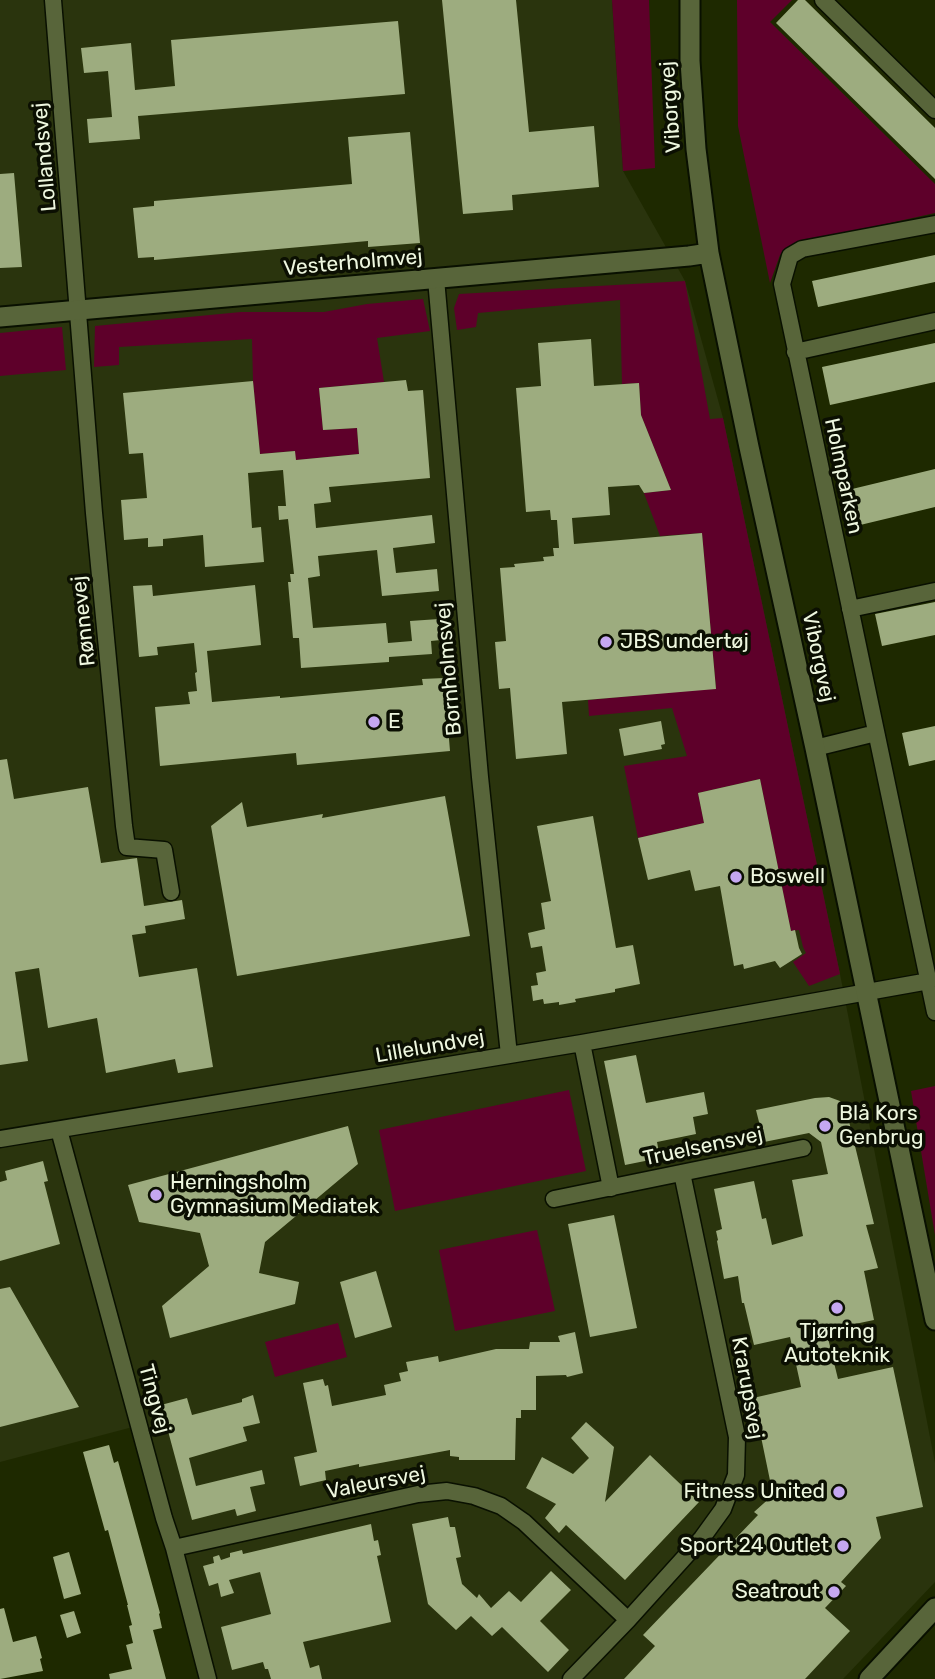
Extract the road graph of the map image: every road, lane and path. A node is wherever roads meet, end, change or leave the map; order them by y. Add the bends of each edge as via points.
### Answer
1 (53, 0) edge
2 (690, 0) edge
3 (823, 0) edge
4 (935, 110) edge
5 (935, 224) edge
6 (709, 253) junction
7 (436, 279) junction
8 (79, 310) junction
9 (0, 317) edge
10 (935, 321) edge
11 (795, 352) junction
12 (935, 591) edge
13 (850, 609) junction
14 (876, 733) junction
15 (815, 748) junction
16 (172, 892) dead end
17 (929, 981) junction
18 (866, 992) junction
19 (935, 1012) edge
20 (582, 1043) junction
21 (509, 1055) junction
22 (59, 1130) junction
23 (0, 1139) edge
24 (803, 1148) dead end
25 (682, 1173) junction
26 (611, 1188) junction
27 (554, 1199) dead end
28 (935, 1320) edge
29 (174, 1548) junction
30 (935, 1608) edge
31 (628, 1620) junction
32 (208, 1679) edge
33 (571, 1679) edge
34 (869, 1679) edge

1 - 8 street, Lollandsvej
2 - 6 street, Viborgvej via 696,149
3 - 4 street
5 - 11 street, Holmparken via 802,249 790,256 782,284
6 - 7 street, Vesterholmvej
6 - 15 street, Viborgvej
7 - 8 street, Vesterholmvej
7 - 21 street, Bornholmsvej
8 - 9 street, Vesterholmvej
8 - 16 street, Rønnevej via 127,847 164,850
10 - 11 street
11 - 13 street, Holmparken
12 - 13 street
13 - 14 street, Holmparken
14 - 15 street
14 - 17 street, Holmparken
15 - 18 street, Viborgvej
17 - 18 street
17 - 19 street, Holmparken
18 - 20 street, Lillelundvej
18 - 28 street, Viborgvej
20 - 21 street, Lillelundvej
20 - 26 street
21 - 22 street, Lillelundvej
22 - 23 street, Lillelundvej
22 - 29 street, Tingvej
24 - 25 street, Truelsensvej
25 - 26 street, Truelsensvej
25 - 31 street, Krarupsvej via 737,1437 736,1475 723,1509 702,1538
26 - 27 street, Truelsensvej
29 - 31 street, Valeursvej via 446,1491 501,1506 524,1522
29 - 32 street, Tingvej
30 - 34 street
31 - 33 street, Krarupsvej

